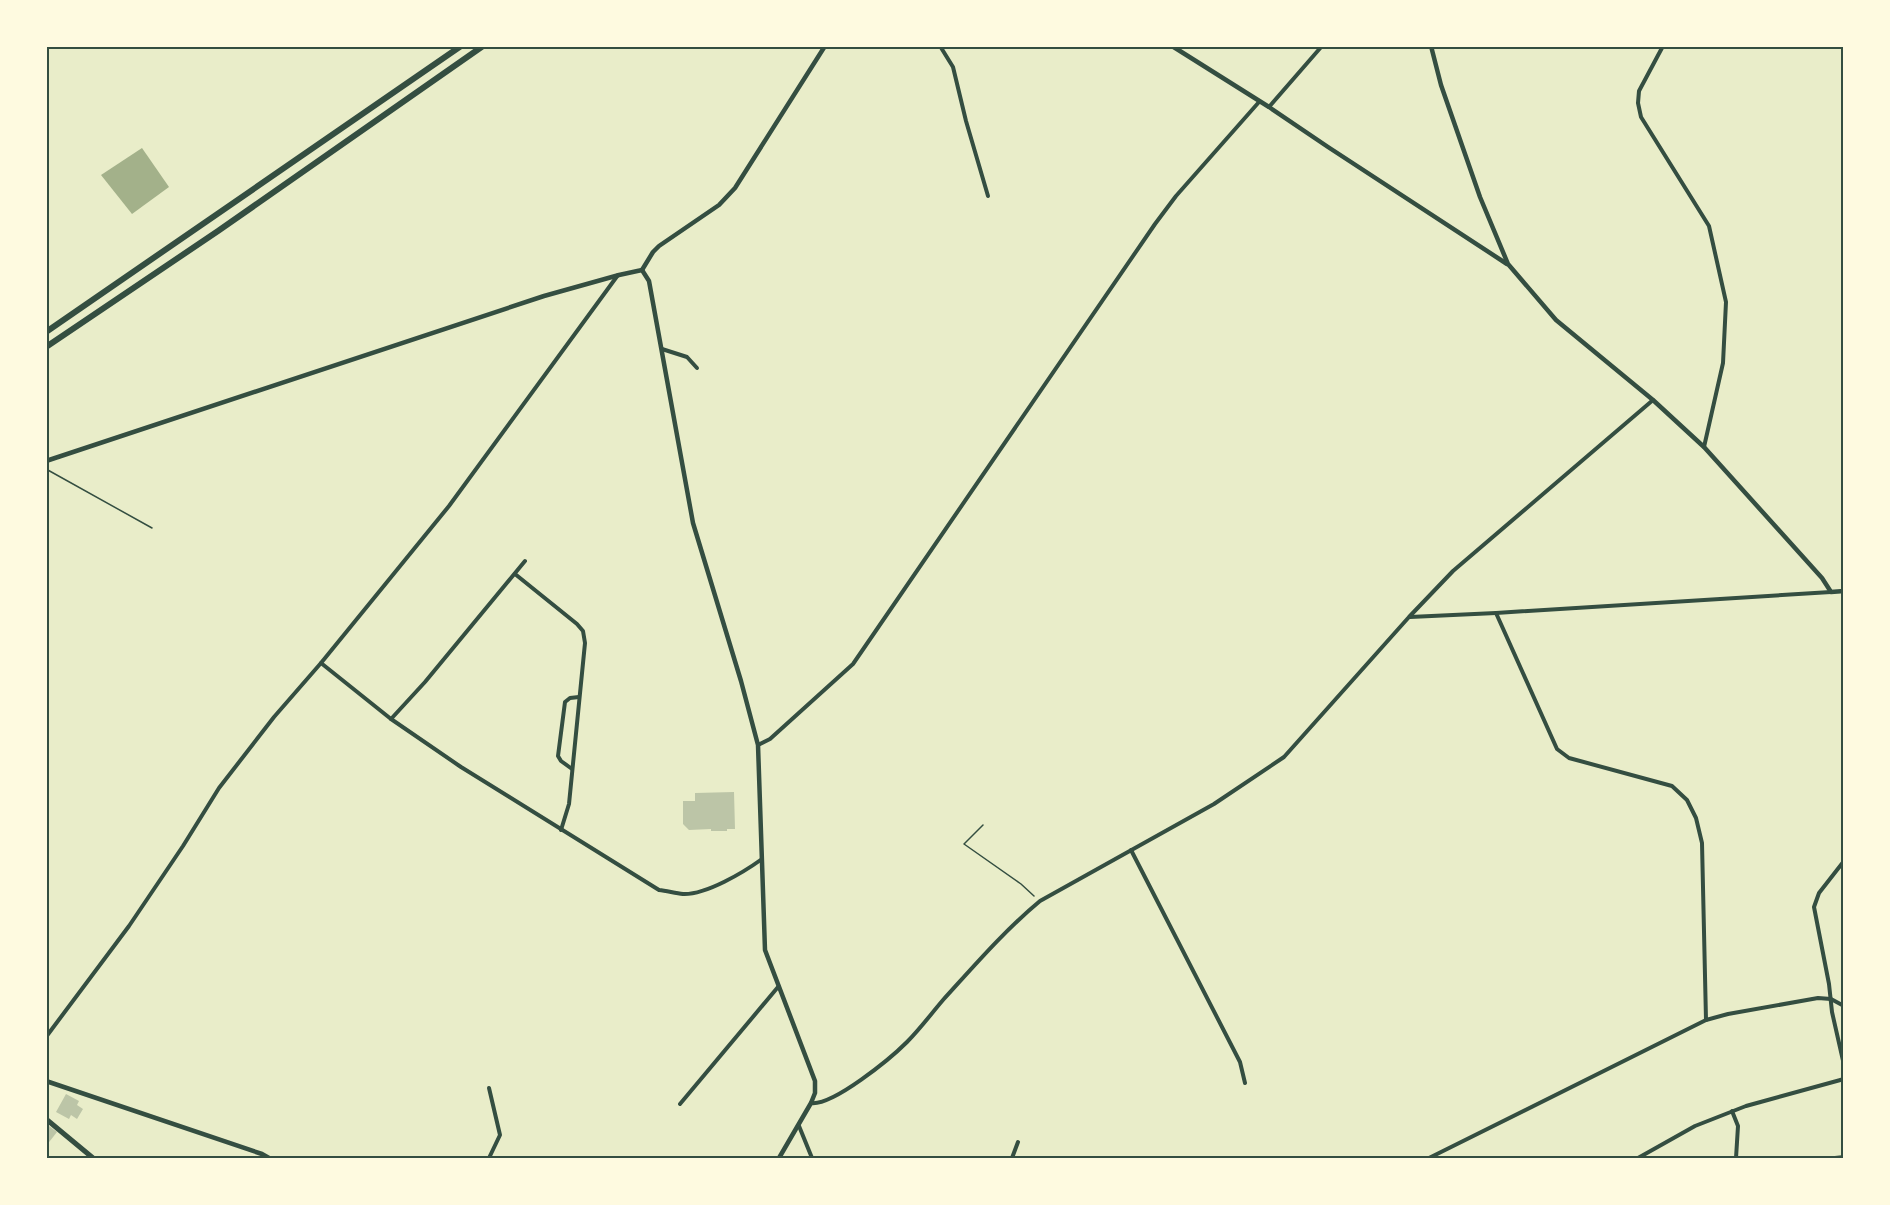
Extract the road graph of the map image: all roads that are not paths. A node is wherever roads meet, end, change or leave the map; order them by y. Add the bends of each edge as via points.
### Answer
1 (461, 46) edge
2 (483, 46) edge
3 (825, 46) edge
4 (940, 46) edge
5 (1172, 46) edge
6 (1322, 46) edge
7 (1431, 46) edge
8 (1663, 46) edge
9 (1260, 102) junction
10 (1269, 107) junction
11 (988, 196) dead end
12 (1508, 264) junction
13 (642, 270) junction
14 (619, 275) junction
15 (46, 332) edge
16 (46, 347) edge
17 (662, 349) junction
18 (697, 368) dead end
19 (1653, 400) junction
20 (1704, 447) junction
21 (46, 461) edge
22 (525, 561) dead end
23 (515, 574) junction
24 (1844, 591) edge
25 (1831, 592) junction
26 (1496, 613) junction
27 (1409, 617) junction
28 (321, 663) junction
29 (579, 697) junction
30 (392, 719) junction
31 (758, 745) junction
32 (572, 769) junction
33 (561, 831) junction
34 (1131, 850) junction
35 (762, 859) junction
36 (1844, 861) edge
37 (778, 987) junction
38 (1831, 999) junction
39 (1844, 1006) edge
40 (1706, 1020) junction
41 (46, 1037) edge
42 (1844, 1065) edge
43 (1844, 1079) edge
44 (46, 1081) edge
45 (1245, 1083) dead end
46 (489, 1088) dead end
47 (812, 1103) junction
48 (680, 1104) dead end
49 (1732, 1111) junction
50 (46, 1119) edge
51 (798, 1126) junction
52 (1018, 1142) dead end
53 (93, 1158) edge
54 (269, 1158) edge
55 (489, 1158) edge
56 (779, 1158) edge
57 (812, 1158) edge
58 (1012, 1158) edge
59 (1429, 1158) edge
60 (1638, 1158) edge
61 (1736, 1158) edge
62 (1835, 1158) edge
63 (1844, 1158) edge

1 - 15 highway
2 - 16 highway
3 - 13 street via 735,188 719,205 659,246
4 - 11 street via 953,67
5 - 9 street
6 - 10 street
7 - 12 street via 1480,197
8 - 20 street via 1640,91 1639,110 1709,226 1726,302 1723,363
9 - 10 street
9 - 31 street via 1155,224 853,664 770,739
10 - 12 street
12 - 19 street via 1556,320
13 - 14 street
13 - 17 street via 649,281
14 - 21 street via 543,296
14 - 28 street via 448,506
17 - 18 street via 687,357
17 - 31 street via 693,522
19 - 20 street
19 - 27 street via 1453,571
20 - 25 street
22 - 23 street
23 - 29 street via 583,631
23 - 30 street
24 - 25 street
25 - 26 street
26 - 27 street
26 - 40 street via 1557,749 1569,758 1672,786 1687,800 1702,843
27 - 34 street via 1284,757 1214,804
28 - 30 street
28 - 41 street via 219,788 129,926
29 - 32 street
29 - 32 street via 565,702 558,756
30 - 33 street
31 - 35 street
32 - 33 street
33 - 35 street via 659,890 686,894 712,887
34 - 45 street via 1240,1062
34 - 47 street via 1040,901 1016,921 907,1042 837,1096
35 - 37 street via 765,950
36 - 38 street via 1819,893 1814,907
37 - 47 street via 815,1081
37 - 48 street
38 - 39 street
38 - 40 street via 1818,998
38 - 42 street
40 - 59 street
43 - 49 street
44 - 54 street
46 - 55 street via 500,1136
47 - 51 street
49 - 60 street via 1695,1126
49 - 61 street via 1738,1126
50 - 53 main road
51 - 56 street
51 - 57 street
52 - 58 street
62 - 63 street

